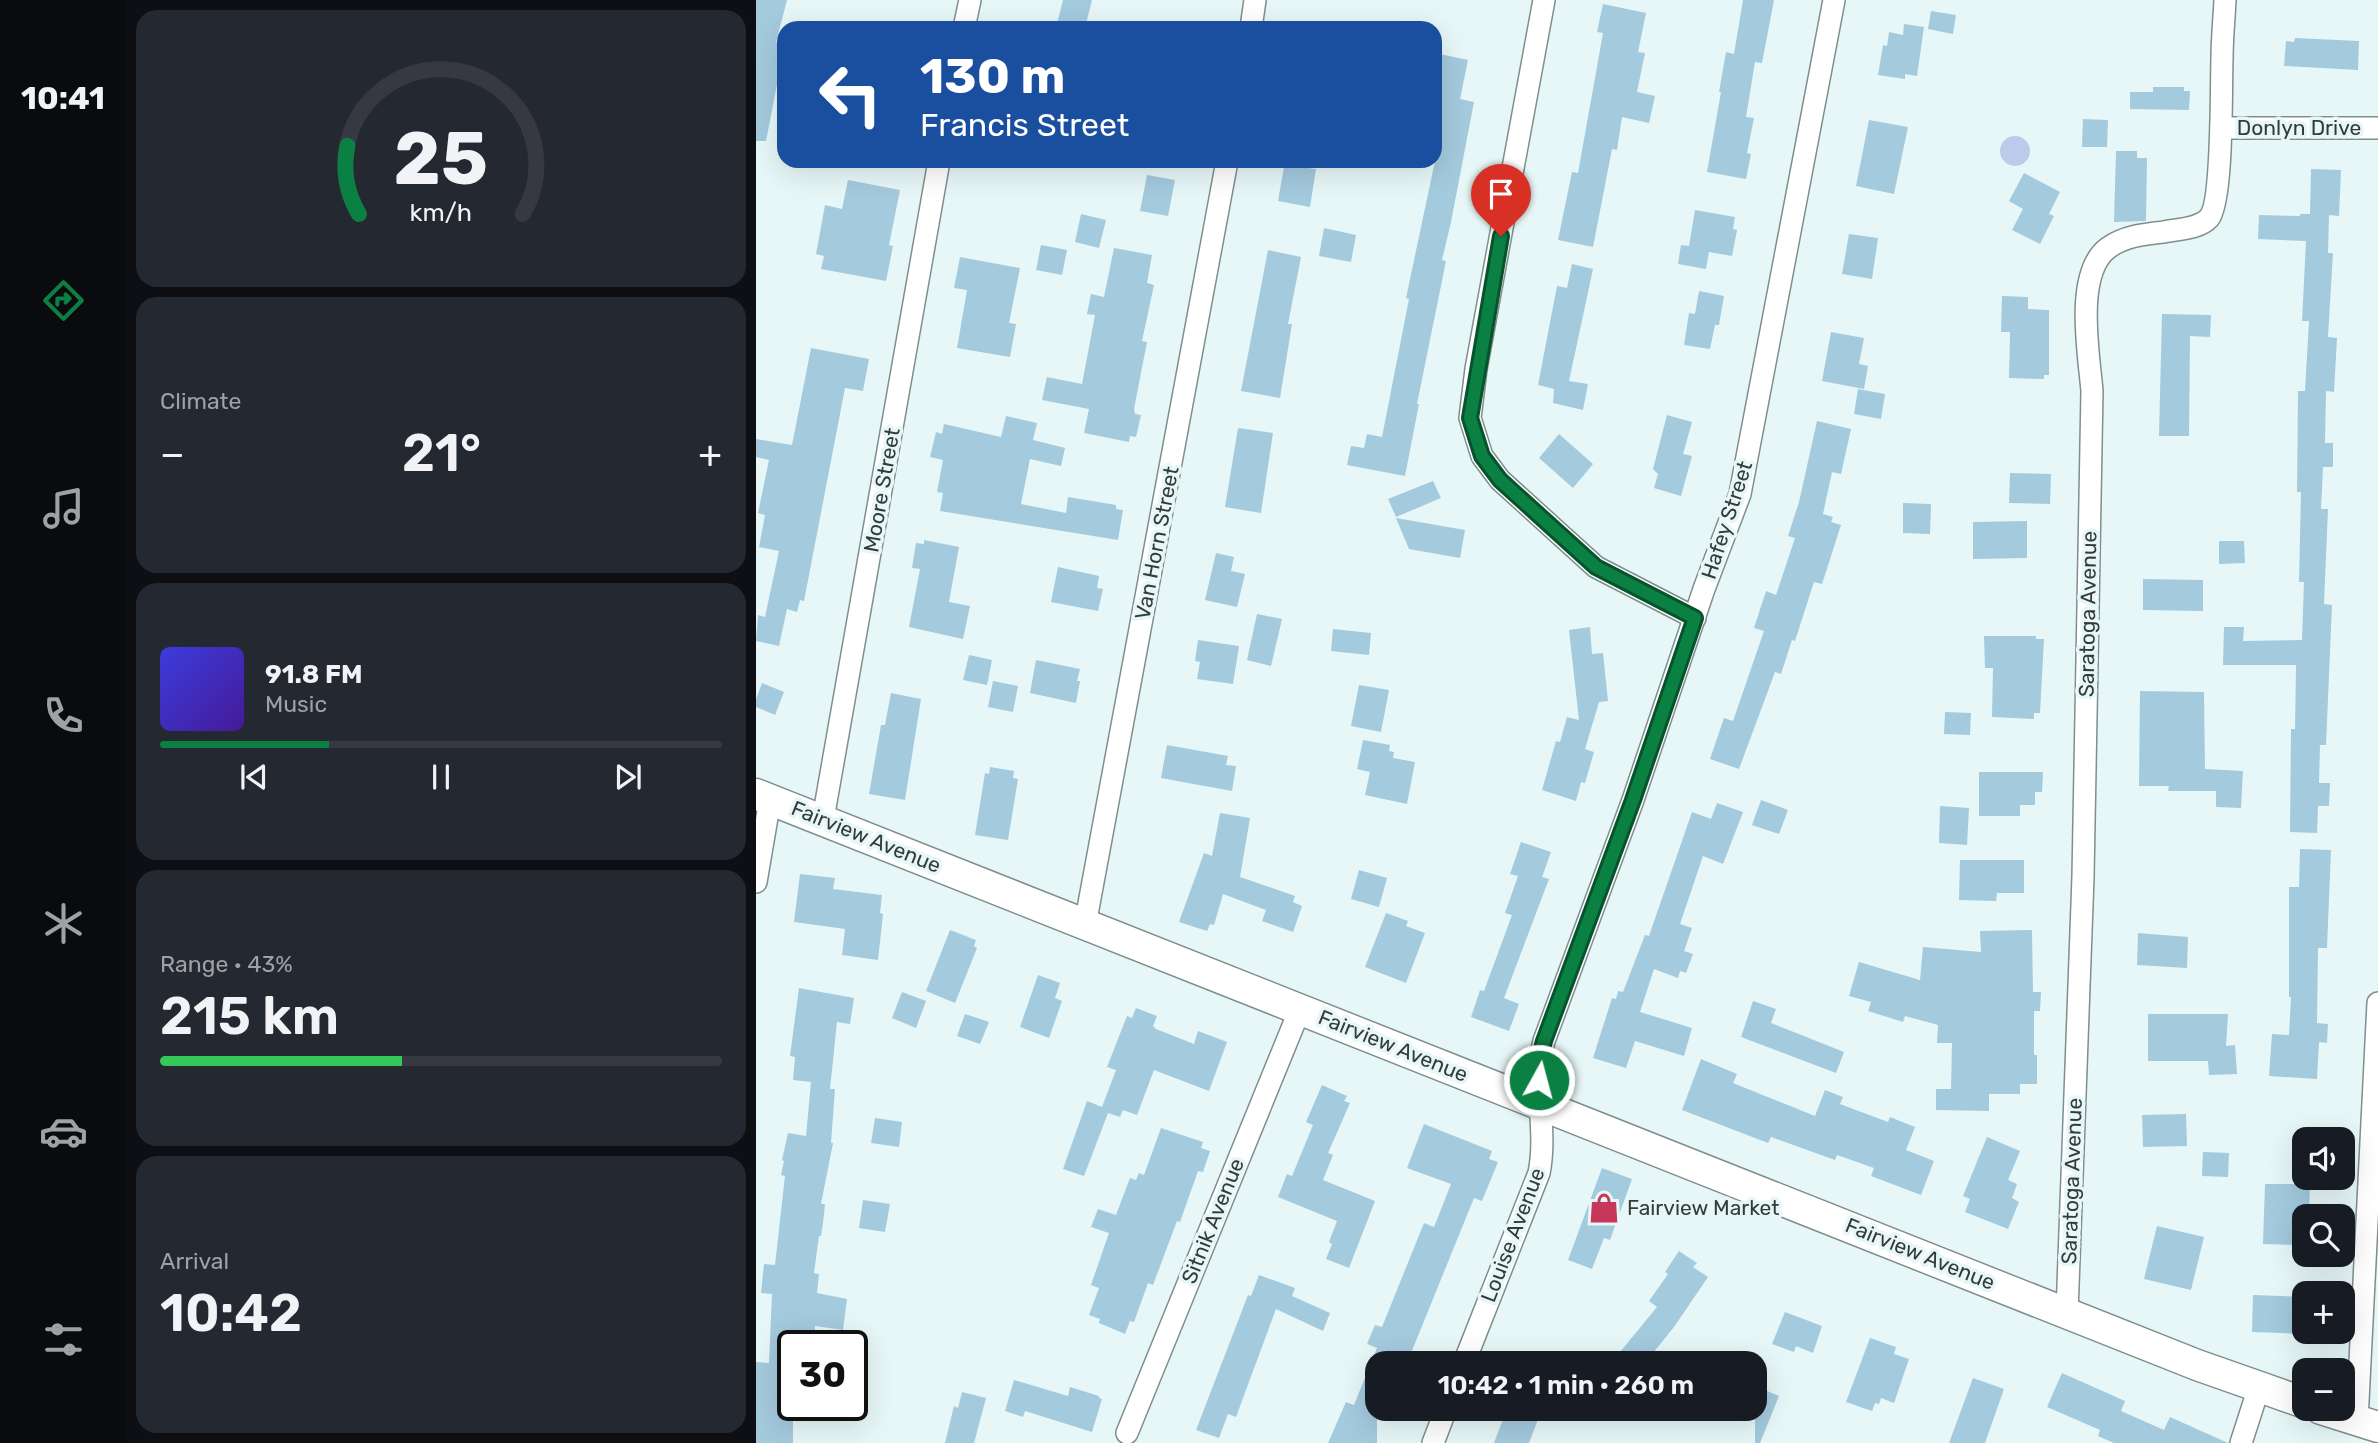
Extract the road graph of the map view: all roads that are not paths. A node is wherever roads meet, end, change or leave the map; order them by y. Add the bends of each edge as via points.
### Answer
1 (970, 0) edge
2 (1255, 0) edge
3 (1544, 0) edge
4 (1834, 0) edge
5 (2225, 0) edge
6 (966, 21) edge
7 (1252, 21) edge
8 (2221, 128) junction
9 (2378, 128) edge
10 (938, 168) edge
11 (1226, 168) edge
12 (1695, 618) junction
13 (763, 797) edge
14 (823, 819) junction
15 (756, 882) edge
16 (1086, 925) junction
17 (2378, 1003) edge
18 (1300, 1009) junction
19 (1539, 1104) junction
20 (2067, 1312) junction
21 (1469, 1351) edge
22 (2259, 1387) junction
23 (2292, 1398) edge
24 (1441, 1421) edge
25 (2367, 1424) edge
26 (1127, 1433) dead end
27 (1433, 1443) edge
28 (2241, 1443) edge

1 - 6 street
2 - 7 street
3 - 12 street via 1470,418 1482,456 1500,480 1596,567
4 - 12 street, Hafey Street via 1740,494
5 - 8 street, Saratoga Avenue
8 - 9 street, Donlyn Drive
8 - 20 street, Saratoga Avenue via 2210,217 2199,225 2116,243 2101,254 2090,284 2086,319 2092,391 2083,877
10 - 14 street, Moore Street
11 - 16 street, Van Horn Street
12 - 19 street, Hafey Street via 1544,1041
13 - 14 main road, Fairview Avenue
13 - 15 street
14 - 16 main road, Fairview Avenue
16 - 18 main road, Fairview Avenue
17 - 25 street
18 - 19 main road, Fairview Avenue
18 - 26 street, Sitnik Avenue
19 - 20 main road, Fairview Avenue
19 - 21 street, Louise Avenue via 1543,1152 1539,1173
20 - 22 main road, Fairview Avenue
22 - 23 main road, Fairview Avenue
22 - 28 street
24 - 27 street

